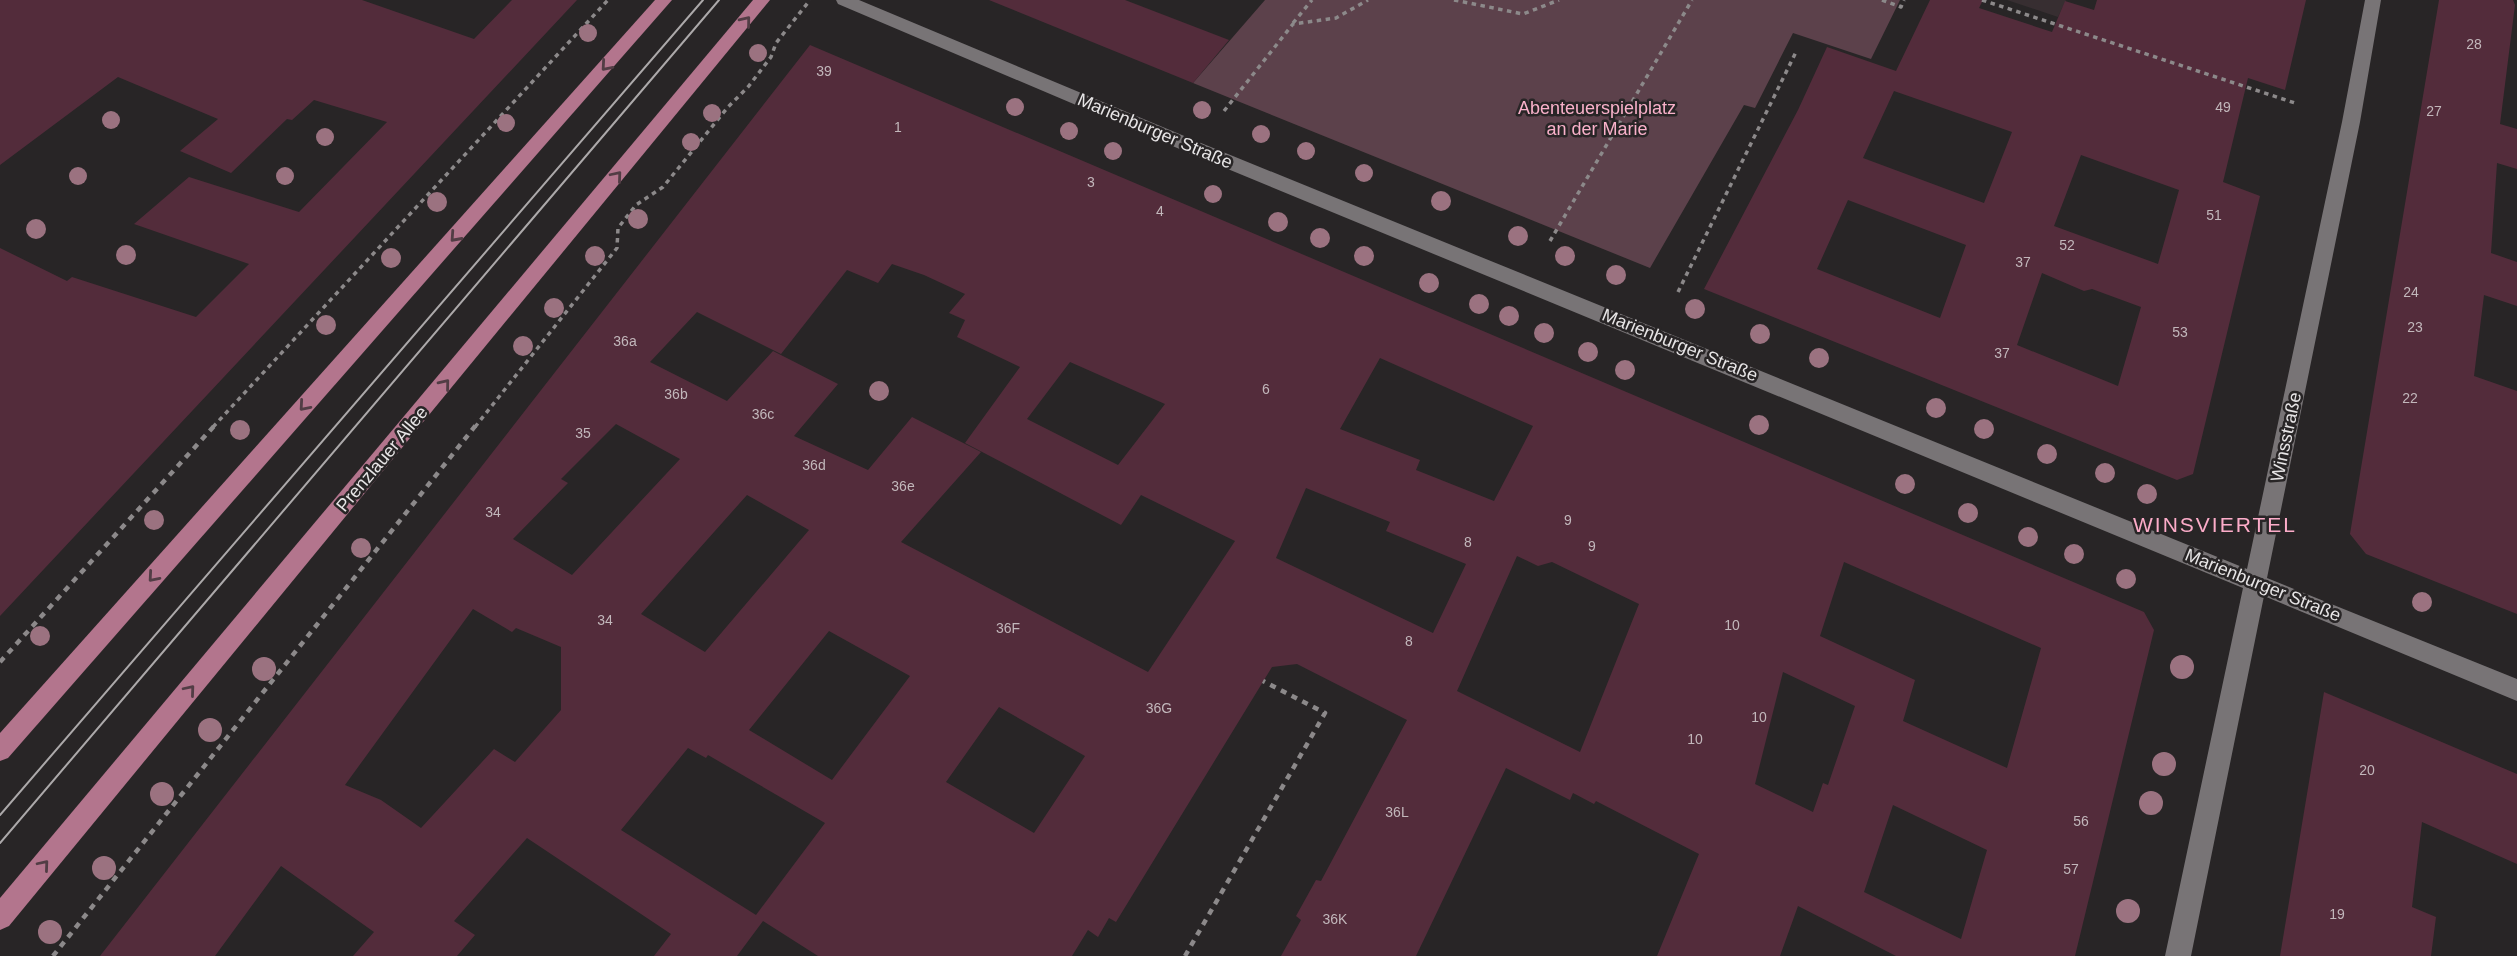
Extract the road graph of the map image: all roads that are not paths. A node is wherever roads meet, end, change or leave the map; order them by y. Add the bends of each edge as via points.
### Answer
1 (664, 0) edge
2 (762, 0) edge
3 (844, 0) edge
4 (2373, 0) edge
5 (2256, 582) junction
6 (2517, 690) edge
7 (0, 750) edge
8 (0, 917) edge
9 (2178, 956) edge

1 -> 7 main road
8 -> 2 main road, Prenzlauer Allee
3 - 5 street, Marienburger Straße
4 - 5 street, Winsstraße
5 - 6 street, Marienburger Straße
5 - 9 street, Winsstraße

